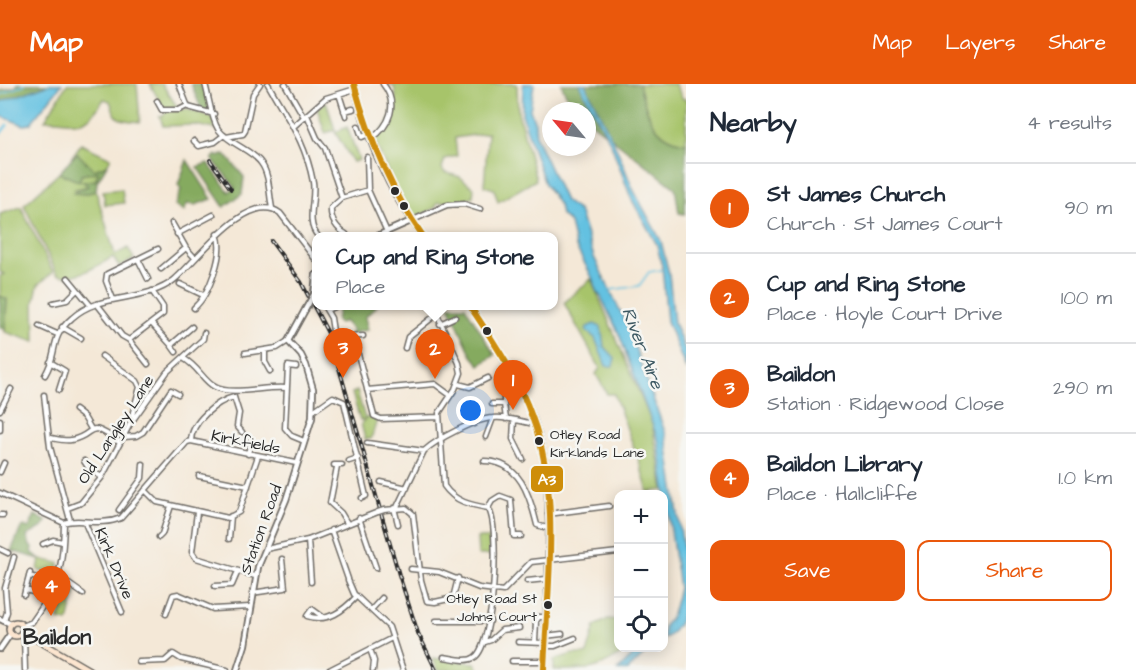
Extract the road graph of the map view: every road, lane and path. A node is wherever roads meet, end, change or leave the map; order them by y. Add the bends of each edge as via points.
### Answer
1 (179, 84) edge
2 (205, 84) edge
3 (260, 84) edge
4 (268, 84) edge
5 (285, 84) edge
6 (383, 84) edge
7 (355, 86) edge
8 (339, 94) junction
9 (157, 101) dead end
10 (187, 106) junction
11 (353, 109) dead end
12 (214, 114) junction
13 (305, 116) junction
14 (294, 126) junction
15 (358, 126) dead end
16 (225, 136) junction
17 (369, 137) junction
18 (194, 141) dead end
19 (367, 157) dead end
20 (368, 190) junction
21 (342, 198) junction
22 (272, 208) junction
23 (480, 208) dead end
24 (213, 215) dead end
25 (411, 221) junction
26 (172, 223) dead end
27 (315, 232) edge
28 (343, 232) edge
29 (387, 232) joint
30 (419, 232) edge
31 (177, 234) junction
32 (217, 234) junction
33 (186, 248) junction
34 (154, 249) dead end
35 (312, 255) edge
36 (195, 258) junction
37 (138, 259) junction
38 (161, 269) dead end
39 (68, 278) dead end
40 (148, 279) dead end
41 (180, 284) dead end
42 (76, 291) junction
43 (152, 291) junction
44 (204, 295) junction
45 (113, 299) junction
46 (312, 299) edge
47 (53, 303) dead end
48 (97, 304) junction
49 (91, 306) junction
50 (194, 308) dead end
51 (327, 310) edge
52 (438, 310) edge
53 (472, 310) edge
54 (437, 314) junction
55 (456, 317) dead end
56 (152, 324) junction
57 (440, 324) junction
58 (39, 326) dead end
59 (62, 327) junction
60 (192, 327) dead end
61 (333, 332) dead end
62 (204, 333) dead end
63 (57, 334) junction
64 (363, 336) dead end
65 (81, 338) dead end
66 (129, 340) junction
67 (288, 341) junction
68 (171, 345) junction
69 (451, 346) junction
70 (439, 347) dead end
71 (405, 348) dead end
72 (265, 350) junction
73 (177, 352) dead end
74 (245, 353) dead end
75 (102, 356) dead end
76 (183, 358) junction
77 (51, 362) junction
78 (148, 364) dead end
79 (296, 367) dead end
80 (270, 371) dead end
81 (45, 375) dead end
82 (488, 378) dead end
83 (458, 384) junction
84 (60, 387) dead end
85 (286, 388) junction
86 (11, 389) dead end
87 (367, 390) junction
88 (178, 394) dead end
89 (44, 395) dead end
90 (450, 395) junction
91 (504, 397) dead end
92 (504, 404) junction
93 (492, 405) dead end
94 (1, 406) edge
95 (75, 410) dead end
96 (313, 411) junction
97 (471, 414) dead end
98 (439, 417) junction
99 (493, 417) junction
100 (506, 419) junction
101 (0, 420) edge
102 (514, 420) junction
103 (130, 424) junction
104 (474, 424) junction
105 (535, 424) junction
106 (91, 429) junction
107 (0, 430) edge
108 (242, 432) dead end
109 (124, 437) junction
110 (486, 437) dead end
111 (51, 438) junction
112 (441, 440) junction
113 (191, 441) junction
114 (251, 441) dead end
115 (304, 441) junction
116 (119, 442) junction
117 (368, 443) dead end
118 (424, 451) junction
119 (248, 454) junction
120 (258, 456) junction
121 (358, 458) junction
122 (523, 459) dead end
123 (84, 461) dead end
124 (349, 461) dead end
125 (484, 461) dead end
126 (4, 463) dead end
127 (296, 463) junction
128 (143, 464) dead end
129 (338, 466) dead end
130 (0, 472) edge
131 (199, 476) dead end
132 (102, 477) junction
133 (142, 478) junction
134 (381, 482) dead end
135 (150, 483) junction
136 (248, 486) junction
137 (407, 488) junction
138 (145, 490) junction
139 (0, 492) edge
140 (362, 498) dead end
141 (171, 506) junction
142 (609, 506) dead end
143 (395, 507) junction
144 (68, 508) junction
145 (488, 508) junction
146 (118, 510) dead end
147 (196, 512) junction
148 (548, 514) junction
149 (231, 516) junction
150 (359, 518) junction
151 (70, 520) junction
152 (64, 523) junction
153 (85, 523) junction
154 (347, 524) junction
155 (398, 524) dead end
156 (548, 528) junction
157 (331, 530) junction
158 (521, 536) dead end
159 (159, 537) dead end
160 (229, 539) dead end
161 (308, 540) junction
162 (63, 542) junction
163 (43, 544) dead end
164 (0, 549) edge
165 (266, 549) junction
166 (614, 552) edge
167 (8, 553) dead end
168 (14, 556) dead end
169 (282, 559) dead end
170 (547, 559) junction
171 (376, 568) dead end
172 (411, 569) dead end
173 (420, 570) junction
174 (238, 571) junction
175 (255, 576) junction
176 (59, 577) junction
177 (458, 578) junction
178 (546, 579) junction
179 (527, 581) dead end
180 (311, 582) dead end
181 (57, 583) junction
182 (215, 586) dead end
183 (492, 591) junction
184 (252, 593) junction
185 (84, 594) dead end
186 (50, 596) junction
187 (357, 596) junction
188 (382, 598) dead end
189 (250, 607) junction
190 (372, 609) junction
191 (122, 612) dead end
192 (166, 614) dead end
193 (322, 617) junction
194 (546, 617) junction
195 (2, 620) edge
196 (436, 621) dead end
197 (490, 621) junction
198 (11, 624) junction
199 (519, 629) dead end
200 (22, 630) junction
201 (11, 633) junction
202 (562, 634) dead end
203 (392, 638) junction
204 (575, 638) dead end
205 (485, 642) junction
206 (518, 642) dead end
207 (535, 642) junction
208 (545, 642) junction
209 (370, 649) junction
210 (0, 650) edge
211 (444, 657) dead end
212 (512, 661) dead end
213 (544, 661) junction
214 (139, 662) dead end
215 (25, 670) edge
216 (89, 670) edge
217 (226, 670) edge
218 (237, 670) edge
219 (329, 670) edge
220 (373, 670) edge
221 (403, 670) edge
222 (544, 670) edge

1 - 10 street
2 - 12 street
3 - 16 street via 253,94 243,134
4 - 14 street
5 - 13 street
6 - 17 street via 392,114 386,125
7 - 8 street
7 - 17 main road
8 - 11 street via 345,113
8 - 13 street via 326,98
9 - 10 street via 162,110
10 - 12 street
12 - 16 street
13 - 14 street
13 - 21 street via 325,148
14 - 27 street via 307,155 313,184
15 - 17 street via 362,137
16 - 18 street via 199,146
16 - 22 street via 261,163
17 - 25 main road via 389,184
19 - 20 street
20 - 21 street
20 - 29 street
21 - 28 street via 334,202 330,214
22 - 32 street via 228,224
22 - 35 street
23 - 25 street via 447,205
24 - 31 street
25 - 29 street
25 - 30 main road
26 - 31 street
31 - 33 street
32 - 36 street
32 - 44 street via 218,263
33 - 36 street
33 - 38 street
34 - 37 street
36 - 43 street via 172,282
37 - 40 street via 148,272
37 - 45 street via 106,276
39 - 42 street
41 - 44 street
42 - 47 street via 67,300
42 - 49 street
43 - 45 street
43 - 56 street via 164,311
44 - 50 street
45 - 48 street
46 - 67 street, bridge
48 - 49 street
48 - 66 street
49 - 59 street
51 - 61 street
52 - 54 street
53 - 105 main road via 520,390
54 - 57 street
54 - 71 street via 408,337
55 - 57 street
56 - 66 street
56 - 68 street
57 - 69 street
58 - 63 street
59 - 63 street
59 - 65 street
60 - 68 street
62 - 76 street, Old Langley Lane via 203,339
63 - 77 street
64 - 87 street via 352,338
66 - 78 street
67 - 72 street
67 - 96 street, Station Road via 306,365
68 - 73 street
69 - 70 street
69 - 83 street via 459,363
72 - 74 street
72 - 80 street via 265,363
75 - 103 street via 140,387
76 - 85 street via 197,366 214,387 231,391 265,386
76 - 103 street, Old Langley Lane via 167,372
77 - 81 street
77 - 84 street via 67,373
79 - 85 street via 288,366
82 - 83 street via 470,387
83 - 90 street
85 - 115 street via 285,428
86 - 94 street
87 - 90 street via 435,384
87 - 98 street via 377,418
88 - 109 street via 171,390 143,432
89 - 111 street
90 - 98 street
91 - 92 street
92 - 93 street
92 - 100 street
95 - 106 street
96 - 115 street, Station Road
96 - 121 street via 331,398 341,399
97 - 104 street
98 - 112 street
99 - 100 street
99 - 104 street
99 - 110 street
100 - 102 street
101 - 107 street
102 - 105 street
102 - 122 street via 513,439
103 - 109 street, Old Langley Lane
104 - 112 street
105 - 148 main road via 545,461
106 - 111 street via 71,440
106 - 116 street
108 - 113 street via 237,426 238,406 234,397 215,405 202,418
109 - 116 street, Old Langley Lane
111 - 144 street via 51,452
112 - 118 street
112 - 145 street via 444,486 464,502
113 - 119 street, Kirkfields
113 - 135 street
114 - 119 street
115 - 127 street, Station Road
116 - 132 street, Old Langley Lane
117 - 118 street
118 - 137 street
119 - 120 street, Kirkfields
120 - 127 street, Kirkfields
120 - 136 street
121 - 124 street
121 - 140 street via 366,496
123 - 132 street
125 - 156 street via 519,476 526,486 537,525
126 - 130 street
127 - 165 street, Station Road
128 - 133 street
129 - 154 street via 330,503
131 - 136 street
132 - 144 street, Old Langley Lane via 81,503
133 - 135 street
133 - 146 street
134 - 137 street
135 - 138 street
136 - 149 street via 239,512
137 - 143 street
138 - 141 street via 157,502
138 - 153 street via 121,518
139 - 152 street
141 - 147 street
141 - 159 street
142 - 148 street
143 - 150 street, bridge
143 - 155 street
143 - 173 street via 406,508 413,514
144 - 151 street
145 - 158 street via 500,496 511,500 513,536
145 - 183 street via 494,532
147 - 149 street
147 - 174 street via 192,552 196,558
148 - 156 main road
149 - 160 street
150 - 154 street
150 - 171 street
151 - 152 street
151 - 153 street
152 - 162 street
153 - 191 street, Kirk Drive
154 - 157 street
156 - 170 main road
157 - 161 street
157 - 187 street
161 - 165 street
161 - 180 street
162 - 163 street
162 - 176 street
164 - 167 street
165 - 175 street, Station Road
166 - 170 street
168 - 195 street via 5,588 7,612
169 - 184 street via 285,588
170 - 178 main road
170 - 183 street via 531,562 503,591
172 - 173 street
173 - 177 street
173 - 177 street via 425,597 431,602 453,598
174 - 175 street
174 - 182 street via 232,585
175 - 184 street, Station Road
176 - 181 street
176 - 185 street
177 - 183 street
178 - 179 street
178 - 194 main road
181 - 186 street
181 - 186 street via 29,574 25,592
183 - 197 street
184 - 189 street, Station Road
186 - 200 street
187 - 190 street
187 - 193 street via 340,613
188 - 190 street
189 - 192 street via 213,609 178,594 173,595
189 - 218 street, Station Road
190 - 203 street via 389,627
193 - 193 street via 306,617 312,609
194 - 207 street via 536,621
194 - 208 main road
195 - 198 street
196 - 197 street
197 - 205 street
198 - 200 main road via 16,622
198 - 201 main road
199 - 205 street via 500,631
200 - 201 main road via 17,635
200 - 215 street
200 - 216 main road
201 - 210 street
202 - 208 street
203 - 209 street
203 - 221 street
204 - 208 street via 555,646
205 - 211 street via 474,658
206 - 207 street
207 - 208 street
208 - 213 main road
209 - 219 street
209 - 220 street
212 - 213 street
213 - 222 main road
214 - 217 street via 165,661 173,654

